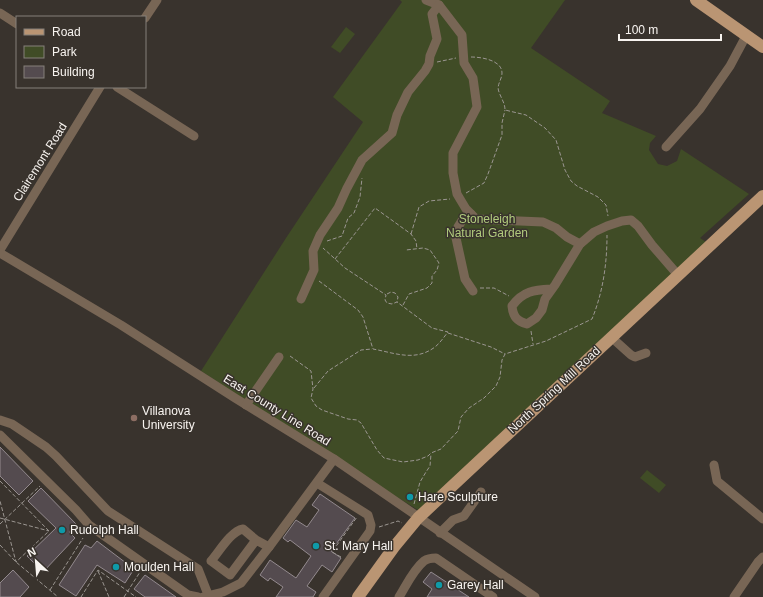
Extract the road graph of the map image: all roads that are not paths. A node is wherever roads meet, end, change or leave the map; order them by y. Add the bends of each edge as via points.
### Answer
1 (157, 0) edge
2 (426, 0) edge
3 (696, 0) edge
4 (439, 5) junction
5 (0, 13) edge
6 (146, 16) edge
7 (16, 23) edge
8 (746, 36) junction
9 (763, 48) edge
10 (99, 88) edge
11 (119, 88) edge
12 (194, 136) dead end
13 (666, 147) dead end
14 (763, 196) edge
15 (471, 214) junction
16 (580, 244) junction
17 (0, 251) edge
18 (678, 275) junction
19 (476, 289) road end
20 (551, 289) junction
21 (301, 299) dead end
22 (611, 337) junction
23 (646, 353) dead end
24 (279, 357) dead end
25 (246, 405) junction
26 (0, 420) edge
27 (0, 435) edge
28 (334, 459) junction
29 (714, 465) dead end
30 (316, 483) junction
31 (481, 492) dead end
32 (414, 515) junction
33 (763, 519) edge
34 (440, 533) junction
35 (256, 540) junction
36 (269, 547) junction
37 (763, 557) edge
38 (211, 562) junction
39 (198, 569) junction
40 (523, 594) edge
41 (198, 597) edge
42 (207, 597) edge
43 (323, 597) edge
44 (358, 597) edge
45 (399, 597) edge
46 (494, 597) edge
47 (535, 597) edge
48 (734, 597) edge

1 - 6 street
2 - 4 street
3 - 8 main road
4 - 15 street via 462,35 464,63 474,78 477,107 453,152 453,173 458,196
4 - 21 street via 432,14 437,38 429,64 408,92 392,133 362,160 338,208 320,235 313,251 314,270
5 - 7 street
8 - 9 main road
8 - 13 street via 730,66 700,109
10 - 17 street, Clairemont Road
11 - 12 street
14 - 18 main road, North Spring Mill Road
15 - 16 street via 476,219 543,222
15 - 19 street via 463,219 458,227 456,238 465,279
16 - 18 street via 594,232 631,220
16 - 20 street
17 - 25 street, East County Line Road
18 - 22 main road, North Spring Mill Road
20 - 20 street via 544,299 542,310 527,324 519,321 513,314 512,306 518,297 533,290
22 - 23 street via 635,357
22 - 32 main road, North Spring Mill Road
24 - 25 street
25 - 28 street, East County Line Road
26 - 39 street via 12,424 51,452 108,511
27 - 41 street via 89,525 188,595
28 - 30 street
28 - 32 street, East County Line Road
29 - 33 street via 717,481
30 - 36 street
30 - 43 street via 368,515 371,525
31 - 34 street via 464,516 453,520
32 - 34 street, East County Line Road
32 - 44 main road, North Spring Mill Road via 409,527
34 - 40 street, East County Line Road
35 - 36 street
35 - 38 street via 243,529 237,530
35 - 38 street via 230,575
36 - 42 street via 241,583
37 - 48 street
38 - 39 street
39 - 42 street
40 - 47 street, East County Line Road
45 - 46 street via 424,561 436,558

